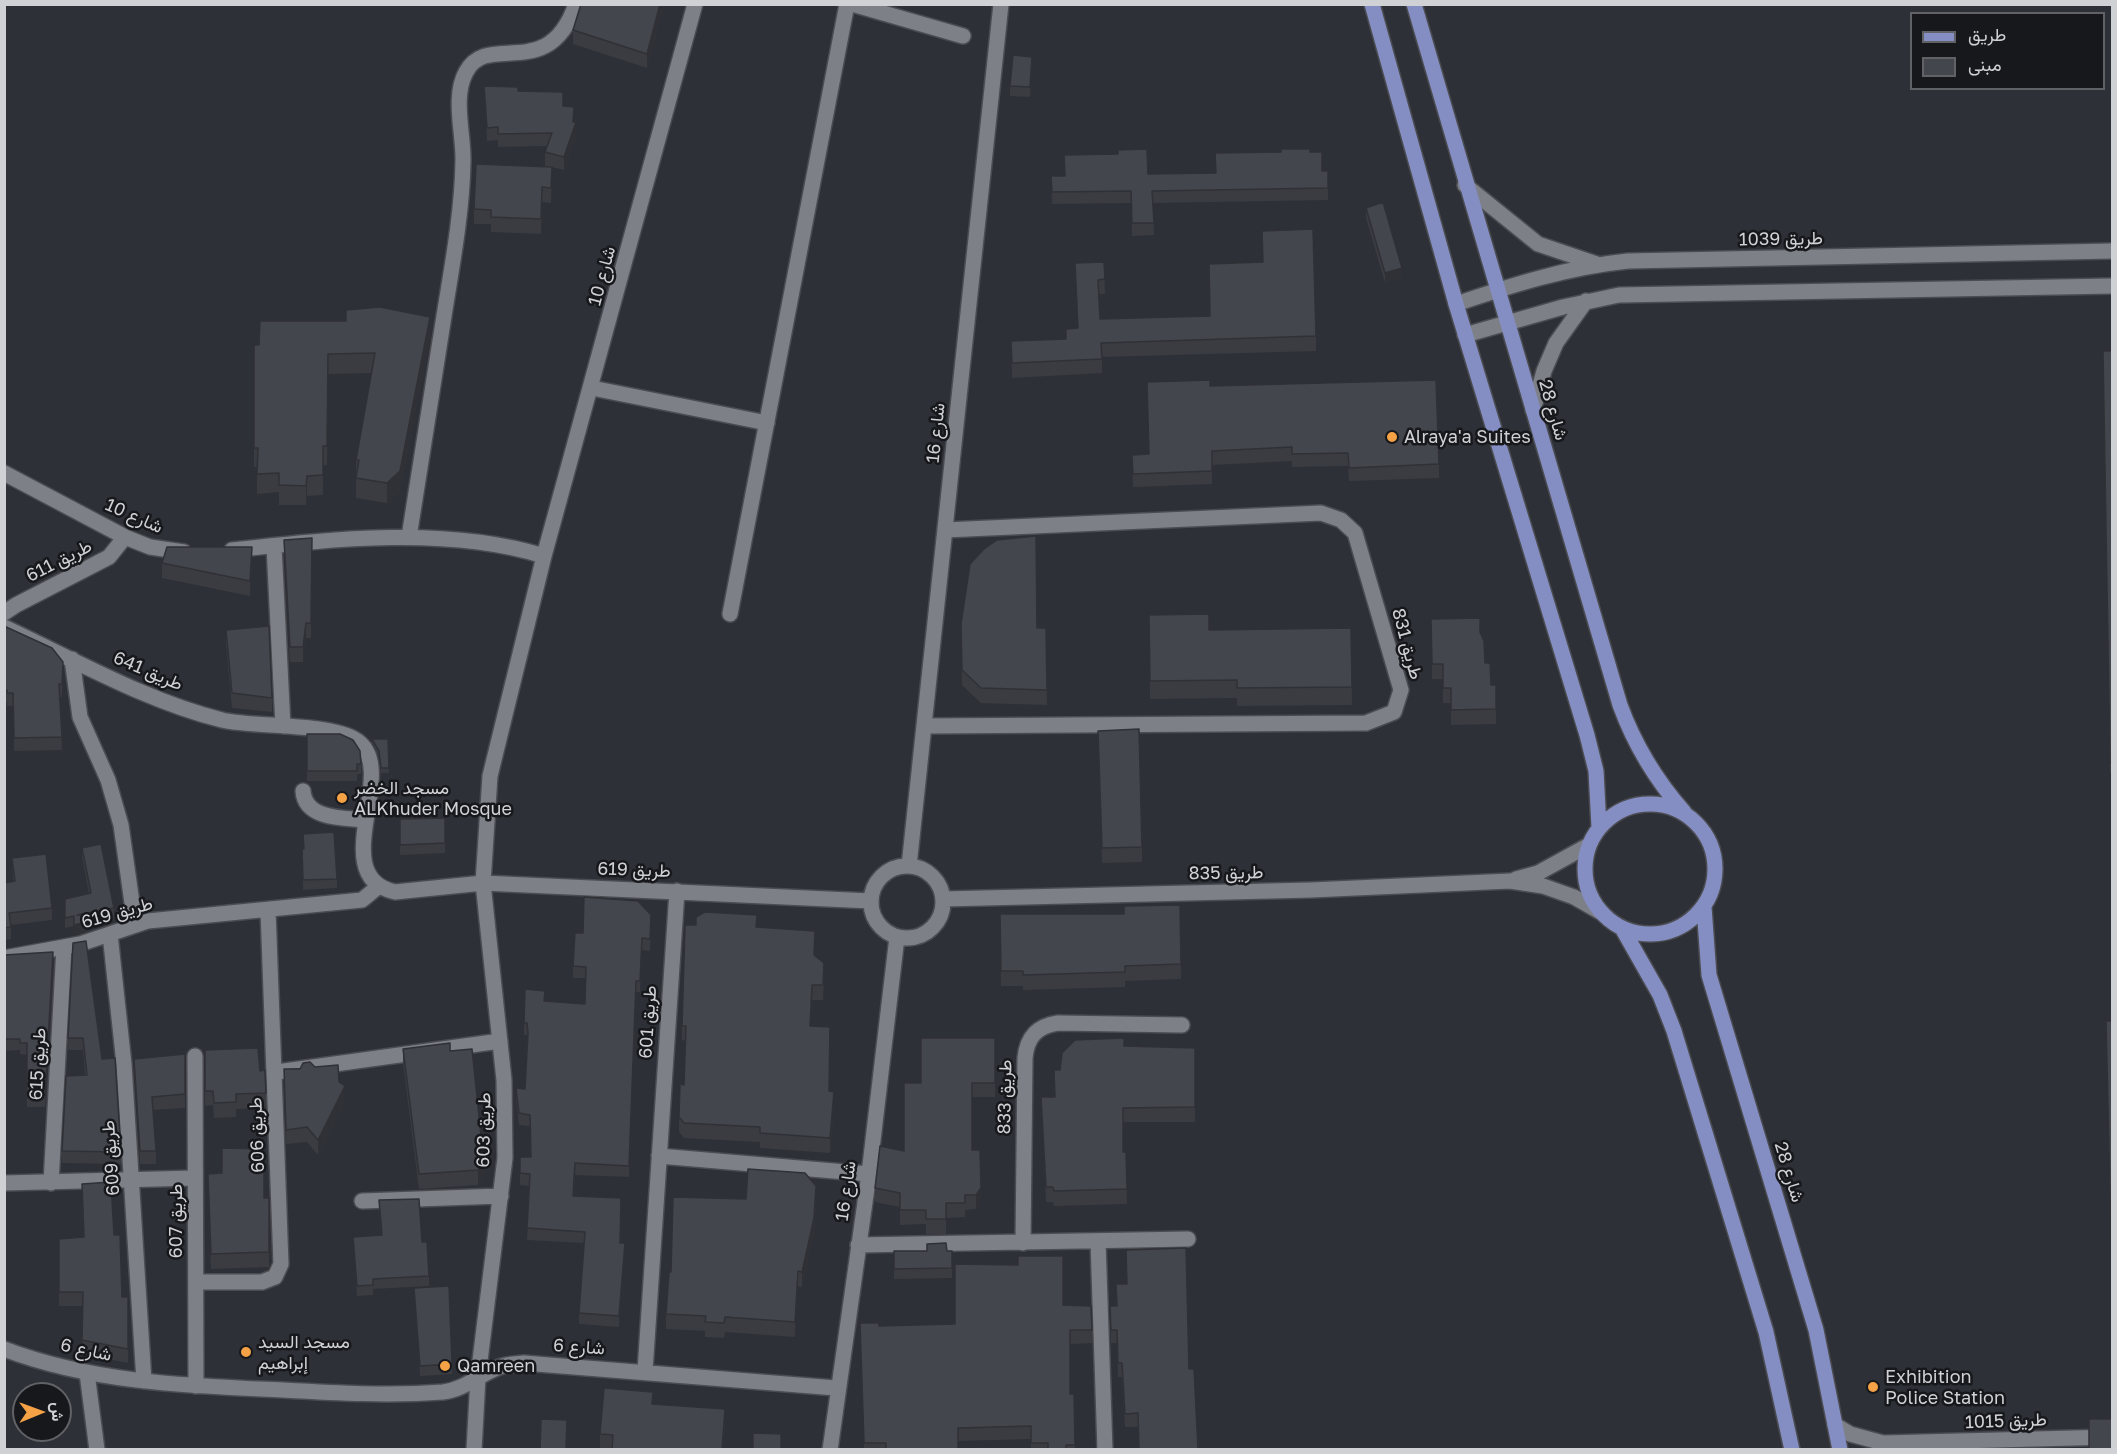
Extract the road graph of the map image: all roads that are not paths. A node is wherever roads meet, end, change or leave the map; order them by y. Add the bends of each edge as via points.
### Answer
1 (576, 4) edge
2 (695, 4) edge
3 (849, 4) edge
4 (1001, 4) edge
5 (1372, 4) edge
6 (1414, 4) edge
7 (963, 36) dead end
8 (1465, 185) junction
9 (2112, 251) edge
10 (1597, 264) junction
11 (2112, 286) edge
12 (1498, 290) junction
13 (1586, 301) junction
14 (1456, 304) junction
15 (1508, 323) junction
16 (1466, 335) junction
17 (592, 388) junction
18 (1533, 410) junction
19 (767, 423) junction
20 (4, 473) edge
21 (945, 530) junction
22 (125, 537) junction
23 (409, 537) junction
24 (274, 546) junction
25 (220, 551) edge
26 (197, 552) edge
27 (544, 556) junction
28 (4, 613) edge
29 (730, 614) dead end
30 (4, 627) edge
31 (72, 659) junction
32 (283, 726) junction
33 (924, 726) junction
34 (303, 791) dead end
35 (1684, 812) junction
36 (365, 820) junction
37 (1599, 828) junction
38 (1589, 845) junction
39 (909, 866) junction
40 (1510, 881) junction
41 (483, 883) junction
42 (379, 886) junction
43 (677, 891) junction
44 (943, 899) junction
45 (871, 901) junction
46 (1704, 907) junction
47 (268, 910) junction
48 (1602, 914) junction
49 (135, 924) junction
50 (1622, 928) junction
51 (110, 934) junction
52 (897, 937) junction
53 (64, 947) junction
54 (4, 957) edge
55 (1182, 1025) dead end
56 (500, 1041) junction
57 (195, 1056) dead end
58 (274, 1072) junction
59 (659, 1156) junction
60 (869, 1174) junction
61 (195, 1178) junction
62 (132, 1182) junction
63 (4, 1183) edge
64 (51, 1183) junction
65 (501, 1196) junction
66 (362, 1201) dead end
67 (1188, 1239) dead end
68 (1098, 1241) junction
69 (1023, 1243) junction
70 (858, 1245) junction
71 (196, 1282) junction
72 (4, 1349) edge
73 (645, 1371) junction
74 (87, 1372) junction
75 (478, 1377) junction
76 (144, 1381) junction
77 (196, 1386) junction
78 (837, 1388) junction
79 (1835, 1425) junction
80 (2112, 1437) edge
81 (1900, 1444) junction
82 (98, 1449) edge
83 (474, 1449) edge
84 (830, 1449) edge
85 (1104, 1449) edge
86 (1792, 1449) edge
87 (1840, 1449) edge
88 (1884, 1449) edge

1 - 23 street via 568,27 551,44 539,50 482,57 472,63 462,81 463,163 456,241
2 - 17 street, شارع 10
3 - 7 street
3 - 19 street
4 - 21 street, شارع 16
5 - 14 main road
6 - 8 main road, شارع 28
8 - 10 street via 1538,244
8 - 12 main road, شارع 28
9 - 10 street, طريق 1039
10 - 12 street, طريق 1039
11 - 13 street via 1619,295
12 - 14 street, طريق 1039
12 - 15 main road, شارع 28
13 - 15 street
13 - 18 street via 1556,343
14 - 16 main road
15 - 16 street
15 - 18 main road, شارع 28
16 - 37 main road via 1592,753
17 - 19 street
17 - 27 street, شارع 10
18 - 35 main road, شارع 28 via 1629,729 1652,773
19 - 29 street
20 - 22 street, شارع 10
21 - 33 street, شارع 16
21 - 33 street, طريق 831 via 1321,513 1331,516 1355,533 1401,690 1394,712 1366,723
22 - 26 street, شارع 10 via 166,550
22 - 28 street, طريق 611 via 109,557
23 - 24 street
23 - 27 street via 484,543
24 - 25 street
24 - 32 street
27 - 41 street, شارع 10 via 490,776
30 - 31 street, طريق 641
31 - 32 street, طريق 641 via 197,712 224,720
31 - 49 street via 80,717 108,780 121,825
32 - 36 street, طريق 641 via 301,726 360,742 371,768
33 - 39 street, شارع 16
34 - 36 street via 313,810
35 - 37 main road via 1648,803 1629,806
35 - 46 main road via 1710,840 1716,869 1710,898
36 - 42 street via 365,866
37 - 38 main road
38 - 40 street, طريق 835 via 1538,873
38 - 48 main road via 1585,869 1589,893
39 - 44 street via 936,880
39 - 45 street via 898,867 879,879
40 - 44 street, طريق 835
40 - 48 street, طريق 835 via 1543,886 1574,897
41 - 42 street, طريق 619 via 395,892
41 - 43 street, طريق 619
41 - 56 street, طريق 603
42 - 47 street, طريق 619 via 362,900
43 - 45 street, طريق 619
43 - 59 street, طريق 601
44 - 52 street via 938,921 930,930 920,936
45 - 52 street via 875,919
46 - 50 main road via 1688,923 1667,933 1644,934
46 - 79 main road, شارع 28 via 1709,975 1816,1330
47 - 49 street, طريق 619
47 - 58 street, طريق 606 via 268,1052
48 - 50 main road
49 - 51 street, طريق 619
50 - 86 main road via 1660,995 1674,1031 1766,1332
51 - 53 street, طريق 619
51 - 62 street, طريق 609 via 130,1064
52 - 60 street, شارع 16
53 - 54 street, طريق 619
53 - 64 street, طريق 615
55 - 69 street, طريق 833 via 1058,1023 1034,1033 1025,1058
56 - 58 street
56 - 65 street, طريق 603 via 506,1119
57 - 61 street, طريق 607
58 - 71 street, طريق 606 via 281,1264 275,1277 262,1282
59 - 60 street
59 - 73 street, طريق 601
60 - 70 street, شارع 16
61 - 62 street
61 - 71 street, طريق 607
62 - 64 street
62 - 76 street, طريق 609
63 - 64 street
65 - 66 street
65 - 75 street, طريق 603
67 - 68 street
68 - 69 street
68 - 85 street
69 - 70 street
70 - 78 street, شارع 16
71 - 77 street, طريق 607
72 - 74 street, شارع 6
73 - 75 street, شارع 6 via 524,1363 500,1366
73 - 78 street, شارع 6
74 - 76 street, شارع 6
74 - 82 street
75 - 77 street, شارع 6 via 446,1392 345,1394
75 - 83 street, طريق 603
76 - 77 street, شارع 6
78 - 84 street, شارع 16
79 - 81 street via 1866,1440
79 - 87 main road, شارع 28
80 - 81 street, طريق 1015
81 - 88 street

